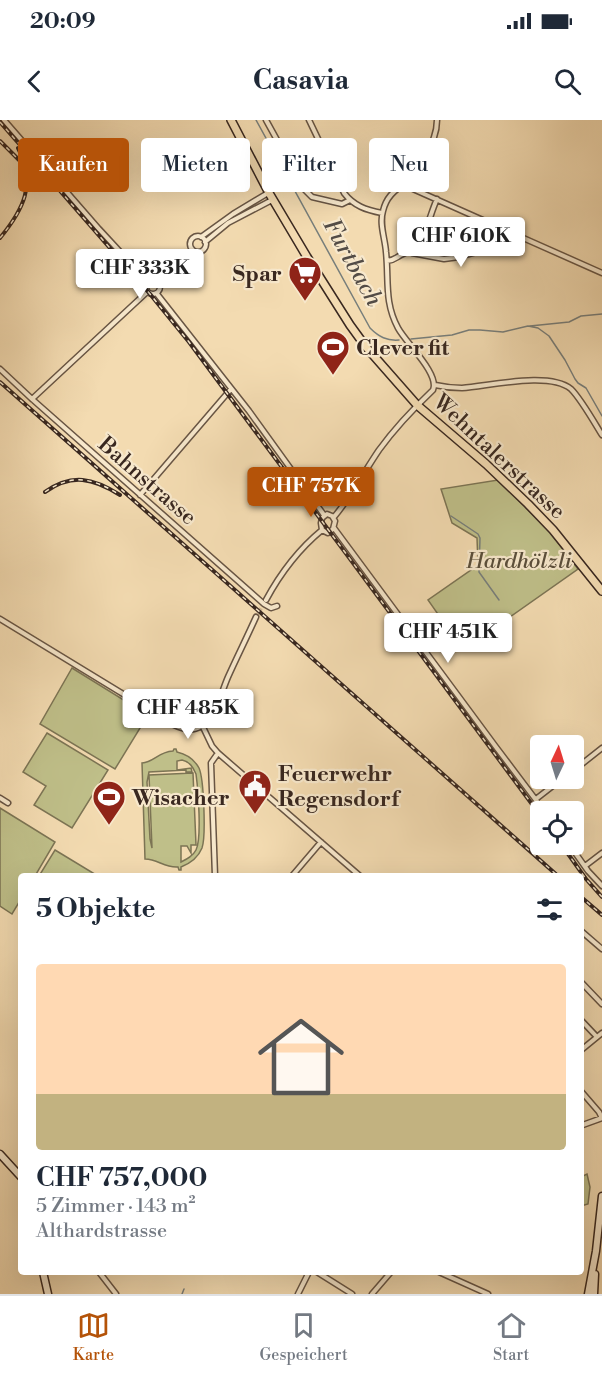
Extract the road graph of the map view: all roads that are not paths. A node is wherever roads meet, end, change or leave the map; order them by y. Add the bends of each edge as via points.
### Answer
1 (4, 120) edge
2 (231, 120) edge
3 (266, 120) edge
4 (309, 120) edge
5 (437, 120) edge
6 (433, 138) edge
7 (395, 192) edge
8 (420, 192) edge
9 (271, 196) junction
10 (437, 199) junction
11 (350, 200) junction
12 (382, 213) junction
13 (491, 224) junction
14 (201, 237) junction
15 (205, 242) junction
16 (192, 249) junction
17 (410, 251) junction
18 (387, 261) junction
19 (602, 273) edge
20 (148, 282) junction
21 (158, 282) junction
22 (147, 292) junction
23 (157, 294) junction
24 (0, 369) edge
25 (435, 385) junction
26 (231, 389) junction
27 (32, 399) junction
28 (417, 405) junction
29 (602, 435) edge
30 (140, 495) junction
31 (324, 515) junction
32 (334, 517) junction
33 (334, 528) junction
34 (322, 530) junction
35 (602, 591) edge
36 (266, 600) tunnel mouth
37 (277, 606) dead end
38 (256, 618) tunnel mouth
39 (0, 619) edge
40 (202, 725) junction
41 (602, 748) edge
42 (218, 753) junction
43 (584, 762) edge
44 (548, 789) edge
45 (0, 798) edge
46 (536, 799) joint
47 (8, 803) dead end
48 (321, 842) junction
49 (602, 853) edge
50 (577, 855) edge
51 (585, 866) junction
52 (215, 873) edge
53 (295, 873) edge
54 (357, 873) edge
55 (602, 886) edge
56 (584, 933) edge
57 (602, 949) edge
58 (584, 985) edge
59 (602, 1004) edge
60 (584, 1023) edge
61 (602, 1033) edge
62 (597, 1037) junction
63 (584, 1048) edge
64 (584, 1095) edge
65 (602, 1118) edge
66 (584, 1125) edge
67 (0, 1154) edge
68 (18, 1174) edge
69 (602, 1196) edge
70 (596, 1251) junction
71 (45, 1275) edge
72 (101, 1275) edge
73 (308, 1275) edge
74 (321, 1275) edge
75 (388, 1275) edge
76 (446, 1275) edge
77 (48, 1294) edge
78 (116, 1294) edge
79 (298, 1294) edge
80 (352, 1294) edge
81 (372, 1294) edge
82 (488, 1294) edge
83 (588, 1294) edge
84 (594, 1294) edge

1 - 20 street
2 - 9 main road
3 - 11 street via 309,195 342,204
4 - 11 street
5 - 6 street
7 - 12 street
8 - 10 street
9 - 14 street via 233,214
9 - 15 street
9 - 28 main road via 350,325
10 - 13 street
10 - 17 street via 425,234
11 - 12 street
12 - 18 street, Wehntalerstrasse
13 - 17 street via 477,252 444,259
13 - 19 street
14 - 15 street
14 - 16 street via 192,239
15 - 16 street via 202,251
16 - 21 street
17 - 18 street
18 - 25 street, Wehntalerstrasse via 392,316
20 - 21 street
20 - 22 street
21 - 23 street
22 - 23 street
22 - 27 street
23 - 26 street
24 - 27 street, Bahnstrasse
25 - 28 street, Wehntalerstrasse
25 - 29 street via 463,388 556,382 575,394
26 - 30 street
26 - 31 street
27 - 30 street, Bahnstrasse
28 - 32 street via 393,431
28 - 35 main road, Wehntalerstrasse via 528,504
30 - 37 street, Bahnstrasse via 264,604
31 - 32 street
31 - 34 street
32 - 33 street
33 - 34 street via 330,532
33 - 46 street
34 - 36 street via 288,565
38 - 40 street via 212,713
39 - 40 street via 174,725 190,729
40 - 42 street
41 - 43 street
42 - 48 street
42 - 52 street via 211,763
44 - 46 street
45 - 47 street
48 - 53 street
48 - 54 street
49 - 51 street
50 - 51 street
51 - 55 street
56 - 57 street
58 - 59 street
60 - 62 street
61 - 62 street
62 - 63 street
64 - 65 street
65 - 66 street
67 - 68 main road
69 - 70 main road
70 - 83 main road
70 - 84 main road
71 - 77 main road
72 - 78 street
73 - 79 street
74 - 80 street
75 - 81 street
76 - 82 street

